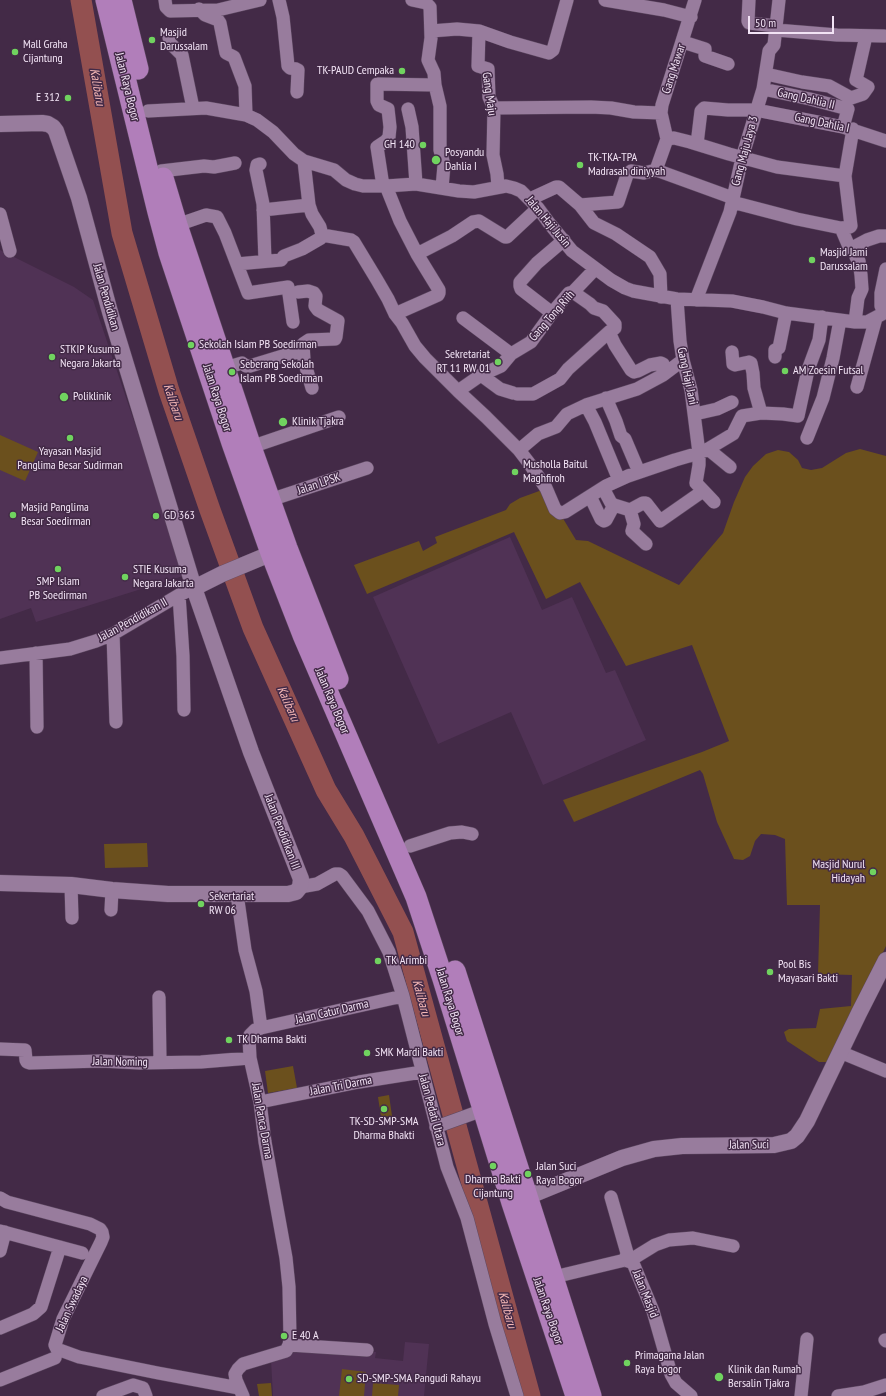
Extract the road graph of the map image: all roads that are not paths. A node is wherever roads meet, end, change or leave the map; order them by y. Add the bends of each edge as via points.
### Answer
1 (106, 0) edge
2 (121, 0) edge
3 (164, 0) edge
4 (260, 0) edge
5 (279, 0) edge
6 (412, 0) edge
7 (567, 0) edge
8 (605, 0) edge
9 (695, 0) edge
10 (749, 0) edge
11 (779, 0) edge
12 (620, 2) edge
13 (199, 9) junction
14 (690, 17) junction
15 (776, 28) junction
16 (431, 31) junction
17 (479, 31) junction
18 (168, 36) dead end
19 (866, 36) junction
20 (884, 36) dead end
21 (683, 42) junction
22 (728, 64) dead end
23 (766, 74) junction
24 (435, 86) junction
25 (763, 89) junction
26 (297, 92) dead end
27 (193, 108) junction
28 (494, 108) junction
29 (408, 109) dead end
30 (756, 110) junction
31 (148, 111) junction
32 (661, 113) junction
33 (246, 115) junction
34 (0, 124) edge
35 (848, 128) junction
36 (667, 139) junction
37 (886, 141) edge
38 (697, 144) junction
39 (742, 158) junction
40 (304, 161) junction
41 (235, 163) dead end
42 (260, 164) dead end
43 (656, 170) junction
44 (161, 171) junction
45 (845, 176) junction
46 (416, 184) junction
47 (385, 186) junction
48 (498, 187) junction
49 (442, 188) junction
50 (733, 200) junction
51 (534, 203) junction
52 (309, 205) junction
53 (580, 205) junction
54 (263, 210) junction
55 (0, 214) edge
56 (177, 225) junction
57 (841, 228) junction
58 (322, 235) junction
59 (886, 236) edge
60 (564, 240) junction
61 (10, 251) dead end
62 (853, 253) junction
63 (417, 254) junction
64 (265, 261) junction
65 (237, 264) junction
66 (595, 269) junction
67 (886, 269) edge
68 (298, 292) dead end
69 (573, 292) junction
70 (661, 296) junction
71 (677, 299) junction
72 (696, 300) junction
73 (552, 313) junction
74 (786, 313) junction
75 (395, 314) junction
76 (882, 314) edge
77 (822, 317) junction
78 (463, 318) dead end
79 (840, 320) junction
80 (293, 322) dead end
81 (855, 322) junction
82 (609, 332) junction
83 (303, 351) junction
84 (732, 352) dead end
85 (775, 357) dead end
86 (508, 358) junction
87 (683, 360) junction
88 (225, 368) junction
89 (481, 375) junction
90 (663, 375) junction
91 (858, 387) dead end
92 (312, 388) dead end
93 (458, 391) junction
94 (606, 398) junction
95 (732, 402) dead end
96 (586, 405) junction
97 (761, 413) junction
98 (695, 414) junction
99 (339, 417) dead end
100 (807, 438) dead end
101 (251, 447) junction
102 (519, 450) junction
103 (704, 451) junction
104 (730, 467) dead end
105 (367, 468) dead end
106 (639, 472) junction
107 (619, 480) junction
108 (699, 487) junction
109 (603, 488) junction
110 (590, 496) junction
111 (270, 500) junction
112 (714, 502) dead end
113 (614, 505) junction
114 (630, 510) junction
115 (646, 544) dead end
116 (270, 554) junction
117 (194, 588) junction
118 (179, 595) junction
119 (113, 634) junction
120 (36, 653) junction
121 (0, 658) edge
122 (184, 710) dead end
123 (116, 722) dead end
124 (37, 727) dead end
125 (472, 834) dead end
126 (410, 846) junction
127 (0, 883) edge
128 (71, 885) junction
129 (300, 887) junction
130 (112, 890) junction
131 (237, 894) junction
132 (111, 910) dead end
133 (72, 918) dead end
134 (886, 960) edge
135 (403, 996) junction
136 (159, 997) dead end
137 (260, 1028) junction
138 (0, 1049) edge
139 (840, 1052) junction
140 (250, 1058) junction
141 (160, 1062) junction
142 (886, 1071) edge
143 (422, 1072) junction
144 (260, 1102) junction
145 (483, 1110) junction
146 (436, 1127) junction
147 (611, 1197) dead end
148 (0, 1198) edge
149 (519, 1201) junction
150 (3, 1232) edge
151 (733, 1246) dead end
152 (60, 1247) junction
153 (0, 1251) edge
154 (82, 1252) dead end
155 (627, 1260) junction
156 (554, 1277) junction
157 (0, 1328) edge
158 (807, 1339) dead end
159 (286, 1348) junction
160 (367, 1350) dead end
161 (55, 1358) dead end
162 (0, 1380) edge
163 (886, 1385) edge
164 (241, 1392) edge
165 (103, 1396) edge
166 (146, 1396) edge
167 (517, 1396) edge
168 (576, 1396) edge
169 (591, 1396) edge
170 (691, 1396) edge
171 (801, 1396) edge
172 (838, 1396) edge

1 - 116 highway, Jalan Raya Bogor via 169,253
2 - 31 highway, Jalan Raya Bogor
3 - 13 street via 170,11
4 - 13 street via 218,10
5 - 26 street via 288,66 298,70
6 - 16 street via 426,3 430,7
7 - 17 street via 551,52
8 - 12 street
9 - 14 street, Gang Mawar
10 - 15 street via 749,23
11 - 15 street, Gang Maju Jaya 3
12 - 14 street
13 - 33 street via 220,23 226,53 234,57 245,86
14 - 21 street, Gang Mawar
15 - 19 street
15 - 23 street, Gang Maju Jaya 3
16 - 17 street
16 - 24 street via 428,60 434,73
17 - 28 street, Gang Maju via 478,66 488,69 489,97
18 - 27 street via 170,43 182,54
19 - 20 street
19 - 23 street via 856,80 868,87 863,94 851,98 829,86
21 - 22 street via 705,49 705,56
21 - 32 street, Gang Mawar
23 - 25 street, Gang Maju Jaya 3
24 - 47 street via 377,84 377,101 379,105 388,109 390,127 389,137 377,147
24 - 49 street via 440,106 440,150 444,165
25 - 30 street, Gang Maju Jaya 3
25 - 35 street, Gang Dahlia II via 848,109
27 - 31 street, Jalan Haji Jusin
27 - 33 street, Jalan Haji Jusin via 216,109
28 - 32 street via 591,107
28 - 48 street, Gang Maju via 493,155
29 - 46 street via 412,127
30 - 35 street, Gang Dahlia I
30 - 38 street, Gang Dahlia I via 702,109
30 - 39 street, Gang Maju Jaya 3
31 - 44 highway, Jalan Raya Bogor
32 - 36 street, Gang Mawar
33 - 40 street, Jalan Haji Jusin via 273,132
34 - 117 street, Jalan Pendidikan via 42,123 48,124 56,131 79,198 110,312
35 - 37 street, Gang Dahlia I
35 - 45 street
36 - 38 street via 674,138
36 - 43 street
38 - 39 street
39 - 45 street
39 - 50 street, Gang Maju Jaya 3
40 - 47 street, Jalan Haji Jusin via 334,170 355,184
40 - 52 street
41 - 44 street
42 - 54 street via 256,170
43 - 50 street
43 - 53 street via 644,173 631,171 627,175 618,202
44 - 56 highway, Jalan Raya Bogor
45 - 57 street via 851,226
46 - 47 street, Jalan Haji Jusin
46 - 49 street, Jalan Haji Jusin
47 - 63 street
48 - 49 street, Jalan Haji Jusin via 474,192
48 - 51 street, Jalan Haji Jusin via 506,186 521,191
50 - 57 street via 797,219
50 - 72 street, Gang Maju Jaya 3
51 - 53 street via 559,187
51 - 60 street, Jalan Haji Jusin
51 - 63 street via 508,237 476,221
52 - 54 street
52 - 58 street
53 - 70 street via 594,223 616,234 650,257 660,274
54 - 64 street
55 - 61 street
56 - 65 street via 206,216 217,217
56 - 88 highway, Jalan Raya Bogor
57 - 62 street
58 - 64 street via 316,241 282,259
58 - 75 street via 354,242
59 - 62 street via 867,240
60 - 66 street, Jalan Haji Jusin via 572,251
60 - 73 street via 537,263 520,282 521,289
62 - 81 street via 859,261 862,275 862,289 858,298
63 - 75 street via 439,290 438,295
64 - 65 street
65 - 80 street via 248,293 288,287
66 - 69 street, Gang Tong Riih
66 - 70 street, Jalan Haji Jusin via 624,288
67 - 76 street via 881,292
68 - 83 street via 314,293 315,306 318,310 338,321 336,338 309,340 303,344
69 - 73 street, Gang Tong Riih via 569,293
69 - 82 street via 594,308 603,311 615,324 615,328
70 - 71 street, Jalan Haji Jusin
71 - 72 street, Jalan Haji Jusin
71 - 87 street, Gang Haji Jani
72 - 74 street, Jalan Haji Jusin via 732,302
73 - 86 street, Gang Tong Riih via 531,342
74 - 77 street, Jalan Haji Jusin
74 - 85 street
75 - 93 street via 425,358
76 - 81 street, Jalan Haji Jusin via 867,322
76 - 91 street
77 - 79 street, Jalan Haji Jusin
77 - 97 street via 819,340 808,370 798,416
78 - 86 street
79 - 81 street, Jalan Haji Jusin
79 - 100 street via 823,398
82 - 89 street via 560,379 533,394 515,394 500,389
82 - 90 street via 631,370 634,372 661,363
83 - 88 street via 250,366 242,363
83 - 92 street
84 - 97 street via 733,364 751,363
86 - 89 street, Gang Tong Riih via 501,366
87 - 90 street
87 - 98 street, Gang Haji Jani
88 - 101 highway, Jalan Raya Bogor
89 - 93 street, Gang Tong Riih
90 - 94 street via 637,389
93 - 102 street
94 - 96 street
94 - 106 street
95 - 98 street
96 - 102 street via 567,414 556,427 538,434
96 - 107 street
97 - 103 street via 742,416 733,434
98 - 103 street, Gang Haji Jani
99 - 101 street
101 - 111 highway, Jalan Raya Bogor
102 - 110 street via 546,488 553,507 558,512 565,512
103 - 104 street
103 - 106 street
103 - 108 street, Gang Haji Jani via 699,465
105 - 111 street, Jalan LPSK
106 - 107 street
107 - 109 street
108 - 112 street
108 - 114 street via 661,521 646,503
109 - 110 street
109 - 113 street
110 - 113 street via 604,521
111 - 116 highway, Jalan Raya Bogor
113 - 114 street
114 - 115 street via 634,524 632,531
116 - 117 street
116 - 126 highway, Jalan Raya Bogor via 328,655
116 - 145 highway, Jalan Raya Bogor via 416,897
117 - 118 street, Jalan Pendidikan II
117 - 129 street, Jalan Pendidikan III via 251,752 301,879
118 - 119 street, Jalan Pendidikan II
118 - 122 street via 184,656
119 - 120 street, Jalan Pendidikan II via 70,649
119 - 123 street
120 - 121 street, Jalan Pendidikan II
120 - 124 street
125 - 126 street via 450,832
126 - 149 highway, Jalan Raya Bogor via 428,887 457,974
127 - 128 street, Jalan Pendidikan III
128 - 130 street, Jalan Pendidikan III
128 - 133 street
129 - 131 street, Jalan Pendidikan III via 296,892 288,894
129 - 135 street, Jalan Pedati Utara via 317,884 335,874 342,876 374,922 393,961
130 - 131 street, Jalan Pendidikan III via 168,894
130 - 132 street
131 - 137 street via 245,950 256,991
134 - 139 street, Jalan Suci
135 - 137 street, Jalan Catur Darma
135 - 143 street, Jalan Pedati Utara
136 - 141 street
137 - 140 street, Jalan Panca Darma via 252,1032 249,1038
138 - 141 street, Jalan Noming via 24,1050 26,1060 30,1063
139 - 142 street
139 - 149 street, Jalan Suci via 807,1121 792,1141 768,1145 667,1146 638,1153 600,1172
140 - 141 street, Jalan Noming
140 - 144 street, Jalan Panca Darma
143 - 144 street, Jalan Tri Darma
143 - 146 street, Jalan Pedati Utara
144 - 159 street, Jalan Panca Darma via 288,1275
145 - 146 street
145 - 149 highway, Jalan Raya Bogor
146 - 167 street, Jalan Pedati Utara via 447,1167 467,1218
147 - 155 street
148 - 164 street, Jalan Swadaya via 86,1222 97,1226 102,1232 101,1242 63,1319 55,1345 57,1349 79,1357
149 - 156 highway, Jalan Raya Bogor
149 - 168 highway, Jalan Raya Bogor
150 - 152 street
150 - 153 street
151 - 155 street via 693,1238 670,1240
152 - 154 street
152 - 157 street via 41,1307 33,1314
155 - 156 street, Jalan Masjid
155 - 170 street, Jalan Masjid via 632,1263 653,1311 671,1374 676,1383
156 - 169 highway, Jalan Raya Bogor
158 - 171 street
159 - 160 street
159 - 164 street via 243,1364 236,1374
161 - 162 street
163 - 172 street
165 - 166 street via 133,1385 143,1388

